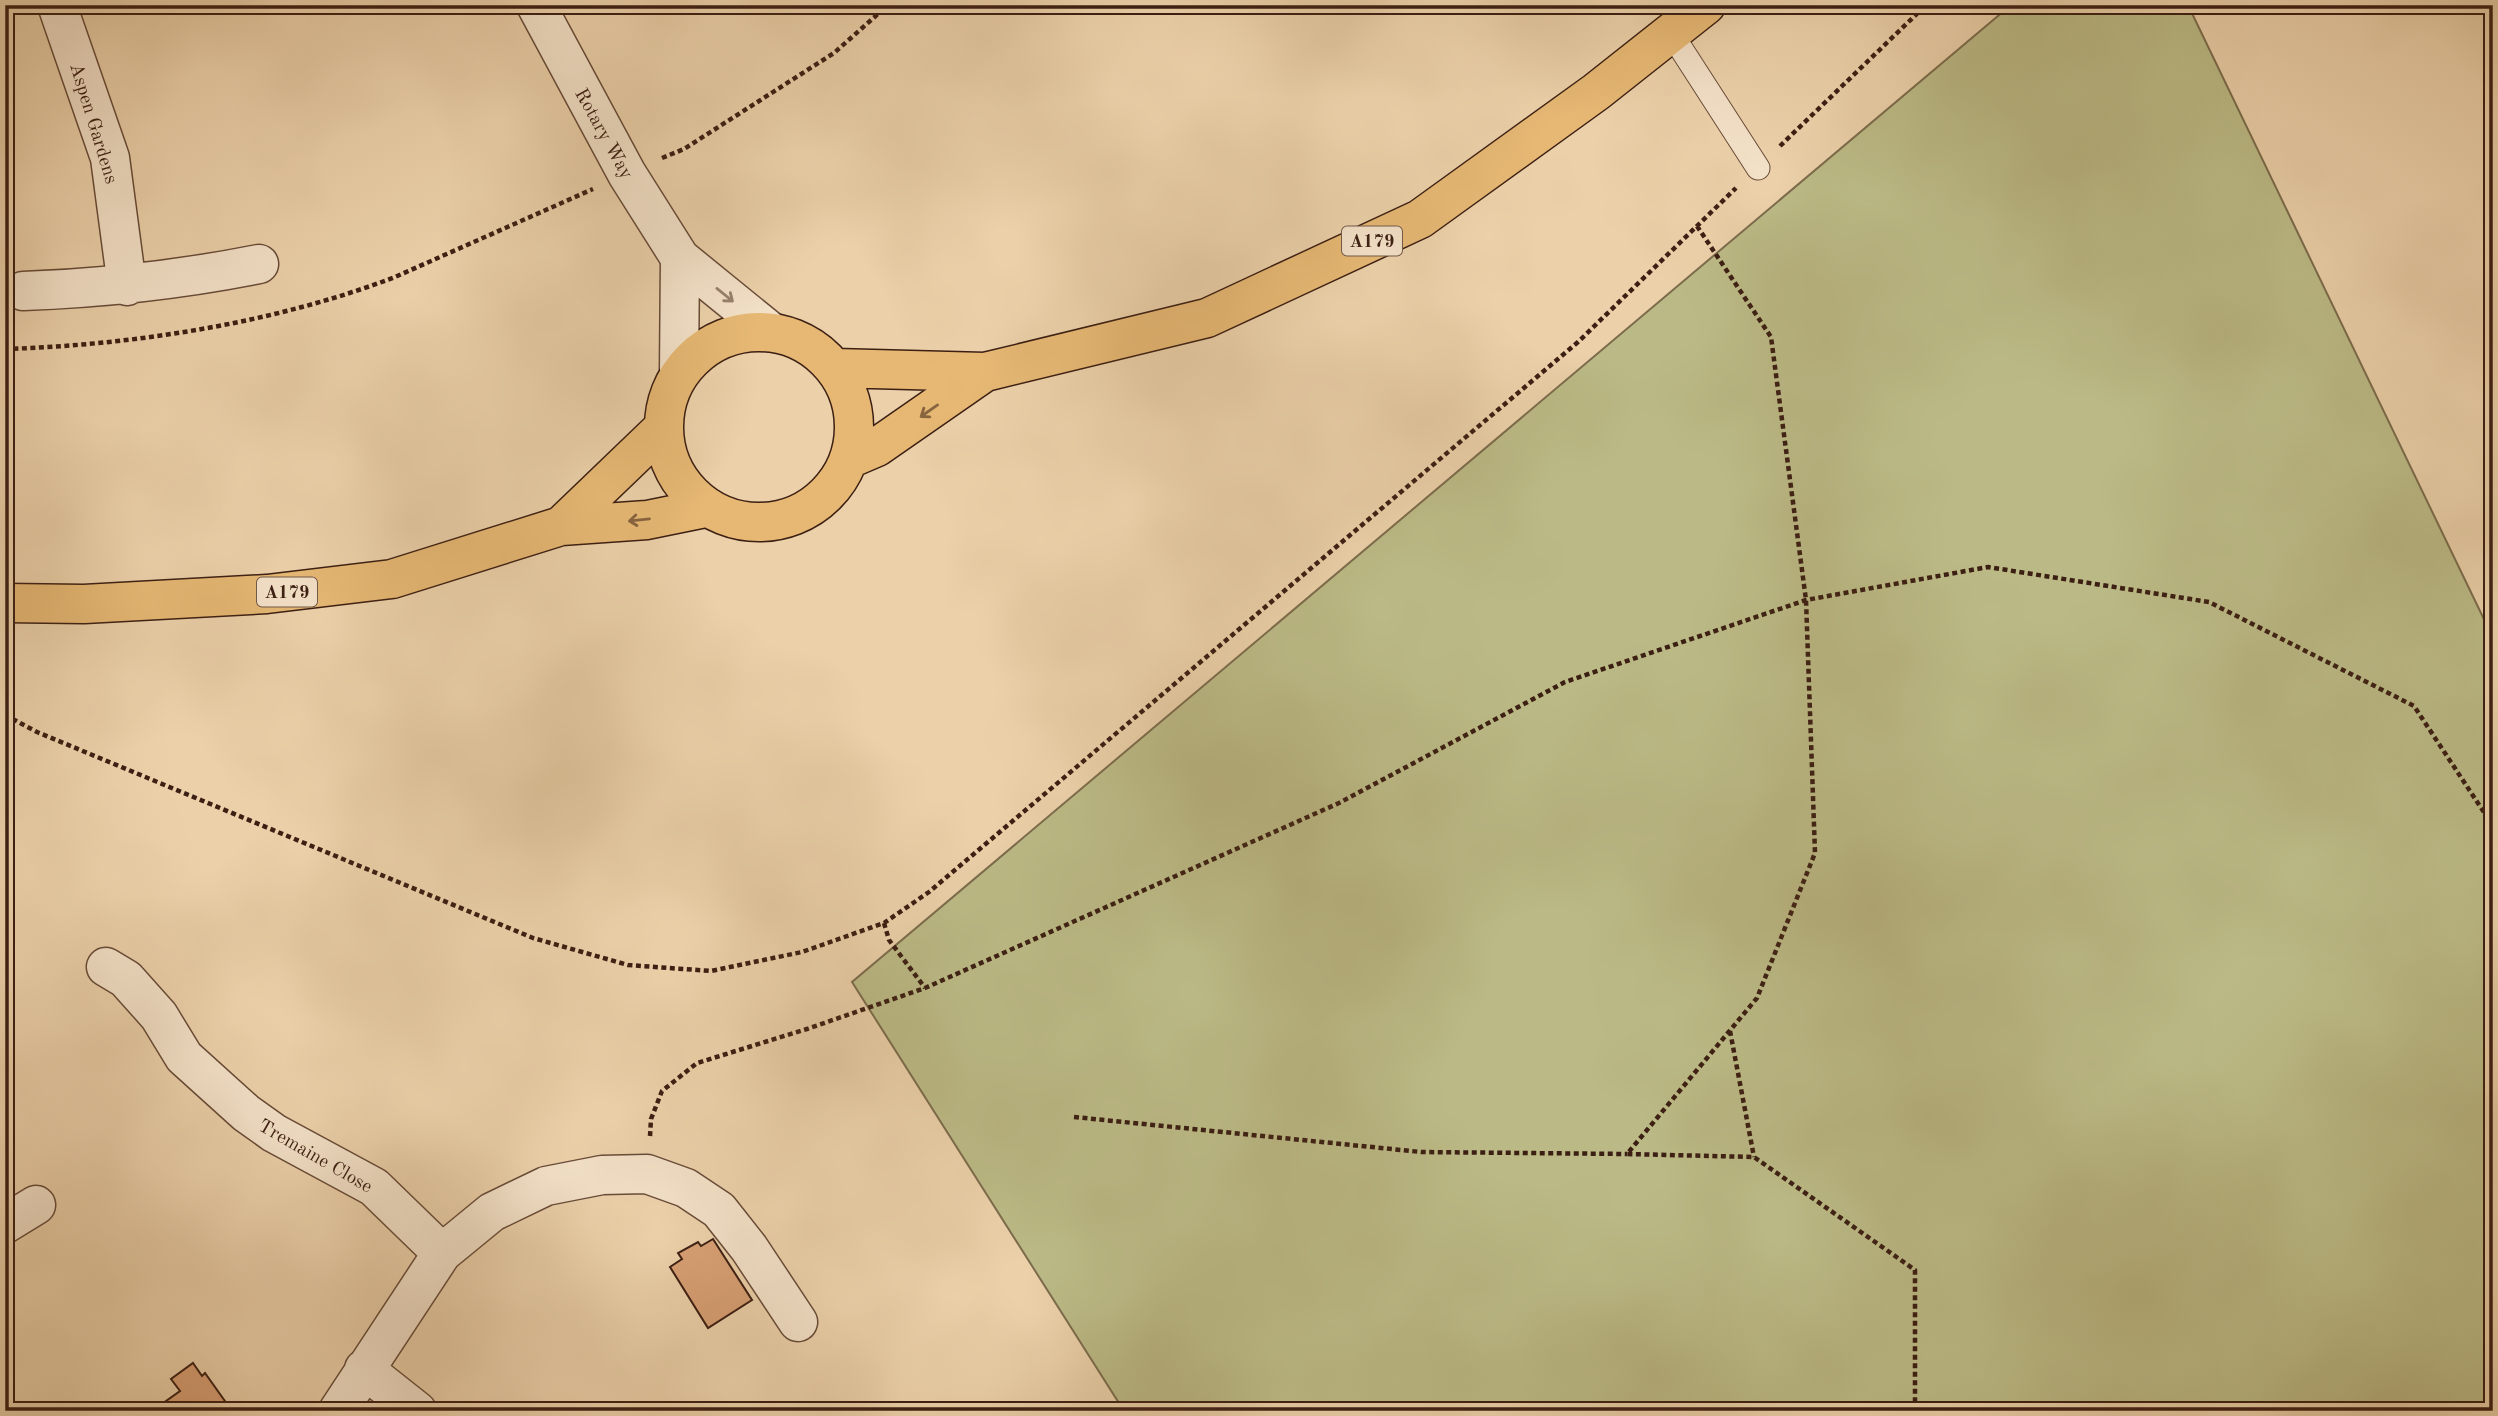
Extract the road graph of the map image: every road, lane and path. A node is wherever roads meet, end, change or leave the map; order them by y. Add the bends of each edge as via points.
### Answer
1 (57, 5) edge
2 (536, 5) edge
3 (888, 5) edge
4 (1706, 5) edge
5 (1926, 5) edge
6 (1671, 33) junction
7 (655, 162) dead end
8 (1758, 168) junction
9 (602, 185) dead end
10 (1697, 226) junction
11 (680, 258) junction
12 (259, 264) dead end
13 (127, 286) junction
14 (23, 291) dead end
15 (771, 332) junction
16 (5, 349) edge
17 (835, 368) junction
18 (679, 372) junction
19 (985, 372) junction
20 (662, 429) junction
21 (849, 459) junction
22 (706, 508) junction
23 (561, 526) junction
24 (1806, 600) junction
25 (5, 603) edge
26 (5, 715) edge
27 (2493, 826) edge
28 (884, 923) junction
29 (106, 967) dead end
30 (925, 988) junction
31 (1730, 1031) junction
32 (1074, 1117) dead end
33 (1628, 1154) junction
34 (1754, 1157) junction
35 (647, 1174) junction
36 (442, 1253) junction
37 (798, 1322) dead end
38 (364, 1369) junction
39 (338, 1411) edge
40 (417, 1411) edge
41 (1915, 1411) edge

1 - 13 street, Aspen Gardens via 110,158
2 - 11 street, Rotary Way via 627,174
3 - 7 path via 834,53 684,149
4 - 6 highway, A179
5 - 8 path
6 - 8 lane
6 - 19 highway, A179 via 1420,219 1207,318
8 - 10 path
9 - 16 path via 395,277 345,294 177,333
10 - 24 path via 1771,337
10 - 28 path via 1578,342 929,892
11 -> 15 street, Rotary Way
11 - 18 street
12 - 13 street
13 - 14 street
15 - 17 highway via 813,348
15 - 18 highway via 727,336 700,350
17 - 19 highway
17 - 21 highway via 852,402 855,421
18 - 20 highway via 666,399
19 -> 21 highway via 877,447
20 - 22 highway via 668,460 683,487
20 - 23 highway
21 - 22 highway via 835,484 815,505 789,517 761,523 733,519
22 -> 23 highway via 647,520
23 - 25 highway, A179 via 392,579 267,594 84,604
24 - 27 path via 1988,566 2209,602 2414,706
24 - 30 path via 1565,682 1339,803
24 - 31 path via 1815,853 1757,998
26 - 28 path via 533,938 628,965 711,971 802,952
28 - 30 path via 889,940
29 - 36 street, Tremaine Close via 126,979 159,1016 184,1057 246,1113 374,1187
30 - 35 path via 697,1063 662,1091 651,1119
31 - 33 path
31 - 34 path
32 - 33 path via 1421,1152
33 - 34 path
34 - 41 path via 1915,1270
35 - 36 street via 601,1175 546,1186 492,1212
35 - 37 street via 685,1188 719,1210
36 - 38 street
38 - 39 street
38 - 40 street

